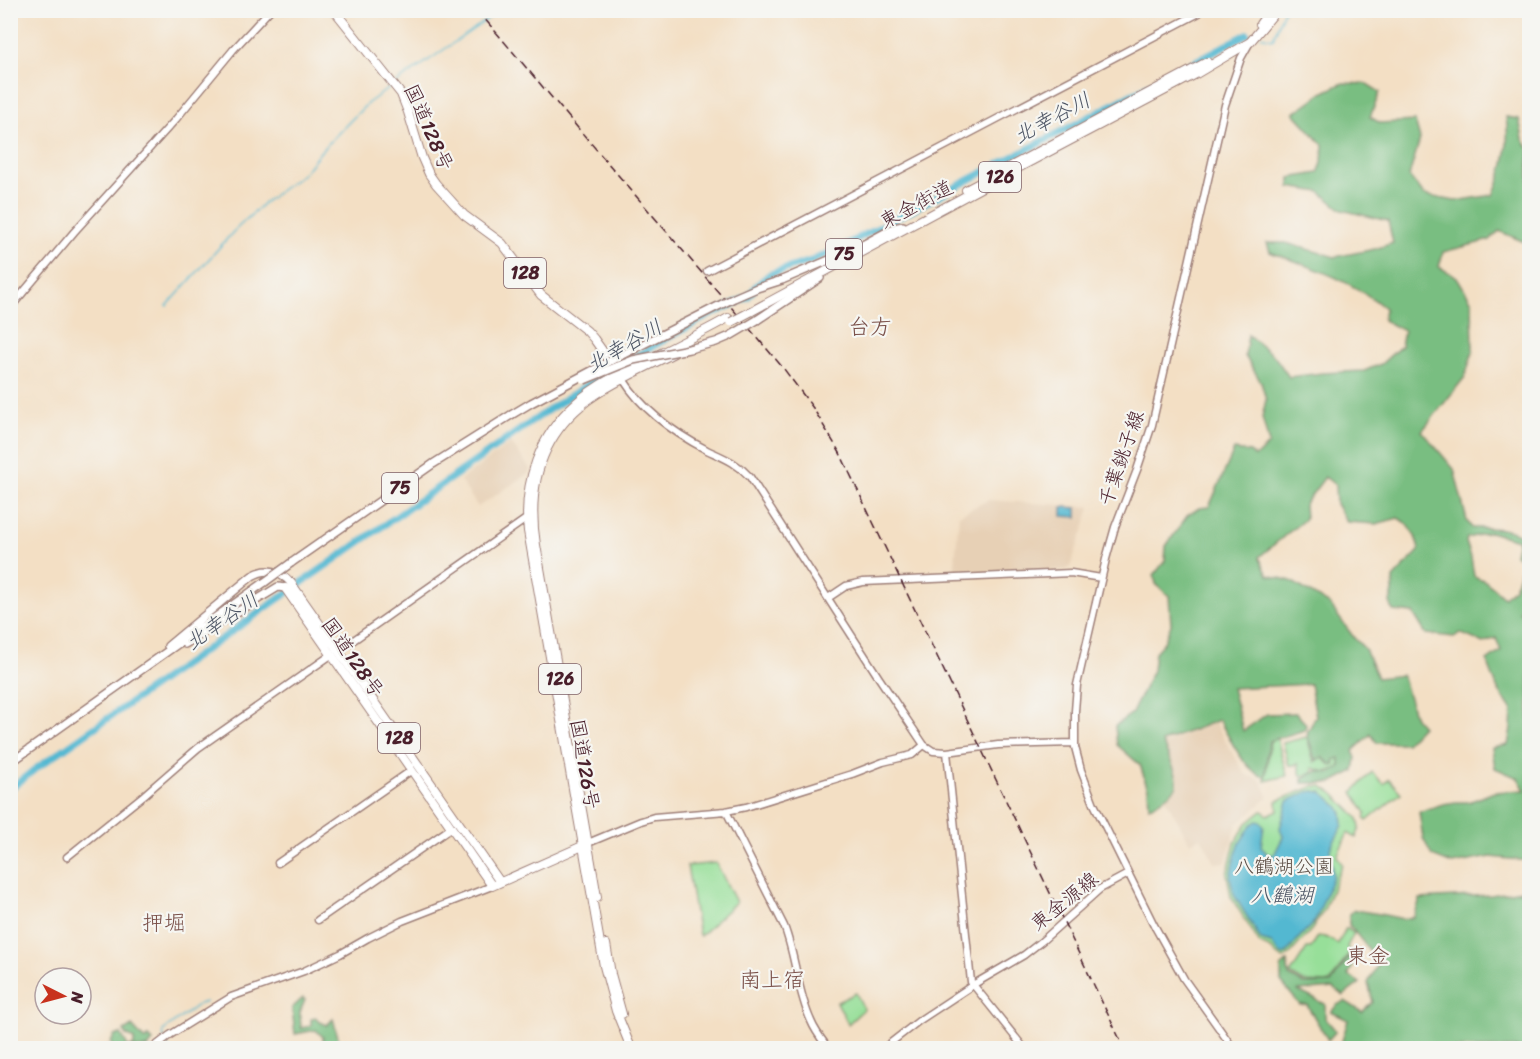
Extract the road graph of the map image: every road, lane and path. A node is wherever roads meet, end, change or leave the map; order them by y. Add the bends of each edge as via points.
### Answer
1 (270, 10) edge
2 (334, 10) edge
3 (1270, 10) edge
4 (1278, 10) edge
5 (1199, 13) dead end
6 (1250, 42) junction
7 (1232, 51) junction
8 (1239, 64) junction
9 (903, 225) junction
10 (828, 270) junction
11 (707, 272) dead end
12 (10, 308) edge
13 (749, 310) junction
14 (621, 377) junction
15 (511, 415) junction
16 (526, 519) junction
17 (1101, 578) junction
18 (288, 586) junction
19 (828, 598) junction
20 (335, 653) junction
21 (129, 678) junction
22 (1074, 743) junction
23 (924, 746) junction
24 (947, 752) junction
25 (10, 763) edge
26 (415, 768) junction
27 (726, 811) junction
28 (455, 825) junction
29 (585, 844) junction
30 (67, 857) dead end
31 (278, 863) dead end
32 (1128, 874) junction
33 (500, 882) junction
34 (492, 886) junction
35 (318, 920) dead end
36 (973, 986) junction
37 (153, 1048) edge
38 (631, 1048) edge
39 (636, 1048) edge
40 (828, 1048) edge
41 (884, 1048) edge
42 (1023, 1048) edge
43 (1233, 1048) edge

1 - 12 street
2 - 14 highway, 国道128号 / 128 via 401,94 422,158 436,184 464,215 502,243 541,295 587,331
3 - 7 highway, 東金街道 / 126 via 1252,34
4 - 6 highway, 東金街道 / 126
5 - 11 street
6 - 7 highway, 東金街道 / 126
6 - 8 street, 千葉銚子線
7 - 8 street
7 - 9 highway, 東金街道 / 126
7 - 10 highway, 東金街道 / 126 via 1196,74
8 - 17 street, 千葉銚子線 via 1225,105 1152,425
9 - 13 highway, 東金街道 / 126
9 - 15 main road, 75, bridge via 734,298
10 - 13 highway, 東金街道 / 126
10 - 15 main road, 75, bridge via 730,336 697,348 622,363
13 - 14 highway, 東金街道 / 126, bridge
14 - 16 highway, 国道126号 / 126 via 577,401 556,424 531,475
14 - 19 street via 659,419 741,467
14 - 29 highway, 国道126号 / 126 via 559,429 541,463 532,508
15 - 21 main road, 75, bridge via 433,464
16 - 20 street
16 - 29 highway, 国道126号 / 126
17 - 19 street via 1071,573 863,582 846,586
17 - 22 street, 千葉銚子線 via 1077,686
18 - 20 highway, 国道128号 / 128
18 - 21 main road, 75 via 278,587
18 - 21 main road, 75 via 284,576 274,572 252,576
19 - 23 street
20 - 26 highway, 国道128号 / 128
20 - 30 street via 198,748
21 - 25 main road, 75
22 - 24 street via 998,745
22 - 32 street, 千葉銚子線 via 1094,804
23 - 24 street
23 - 27 street via 912,755
24 - 36 street
26 - 28 highway, 国道128号 / 128
26 - 31 street
27 - 29 street via 641,821
27 - 40 street via 784,926 807,1011
28 - 33 highway, 国道128号 / 128
28 - 34 highway, 国道128号 / 128
28 - 35 street
29 - 33 highway
29 - 38 highway, 国道126号 / 126 via 606,978
29 - 39 highway, 国道126号 / 126 via 611,974
32 - 36 street, 東金源線 via 1100,889 1024,955
32 - 43 street, 東金源線 via 1184,979
33 - 34 highway
34 - 37 street via 402,921 304,971 231,997
36 - 41 street, 東金源線
36 - 42 street

